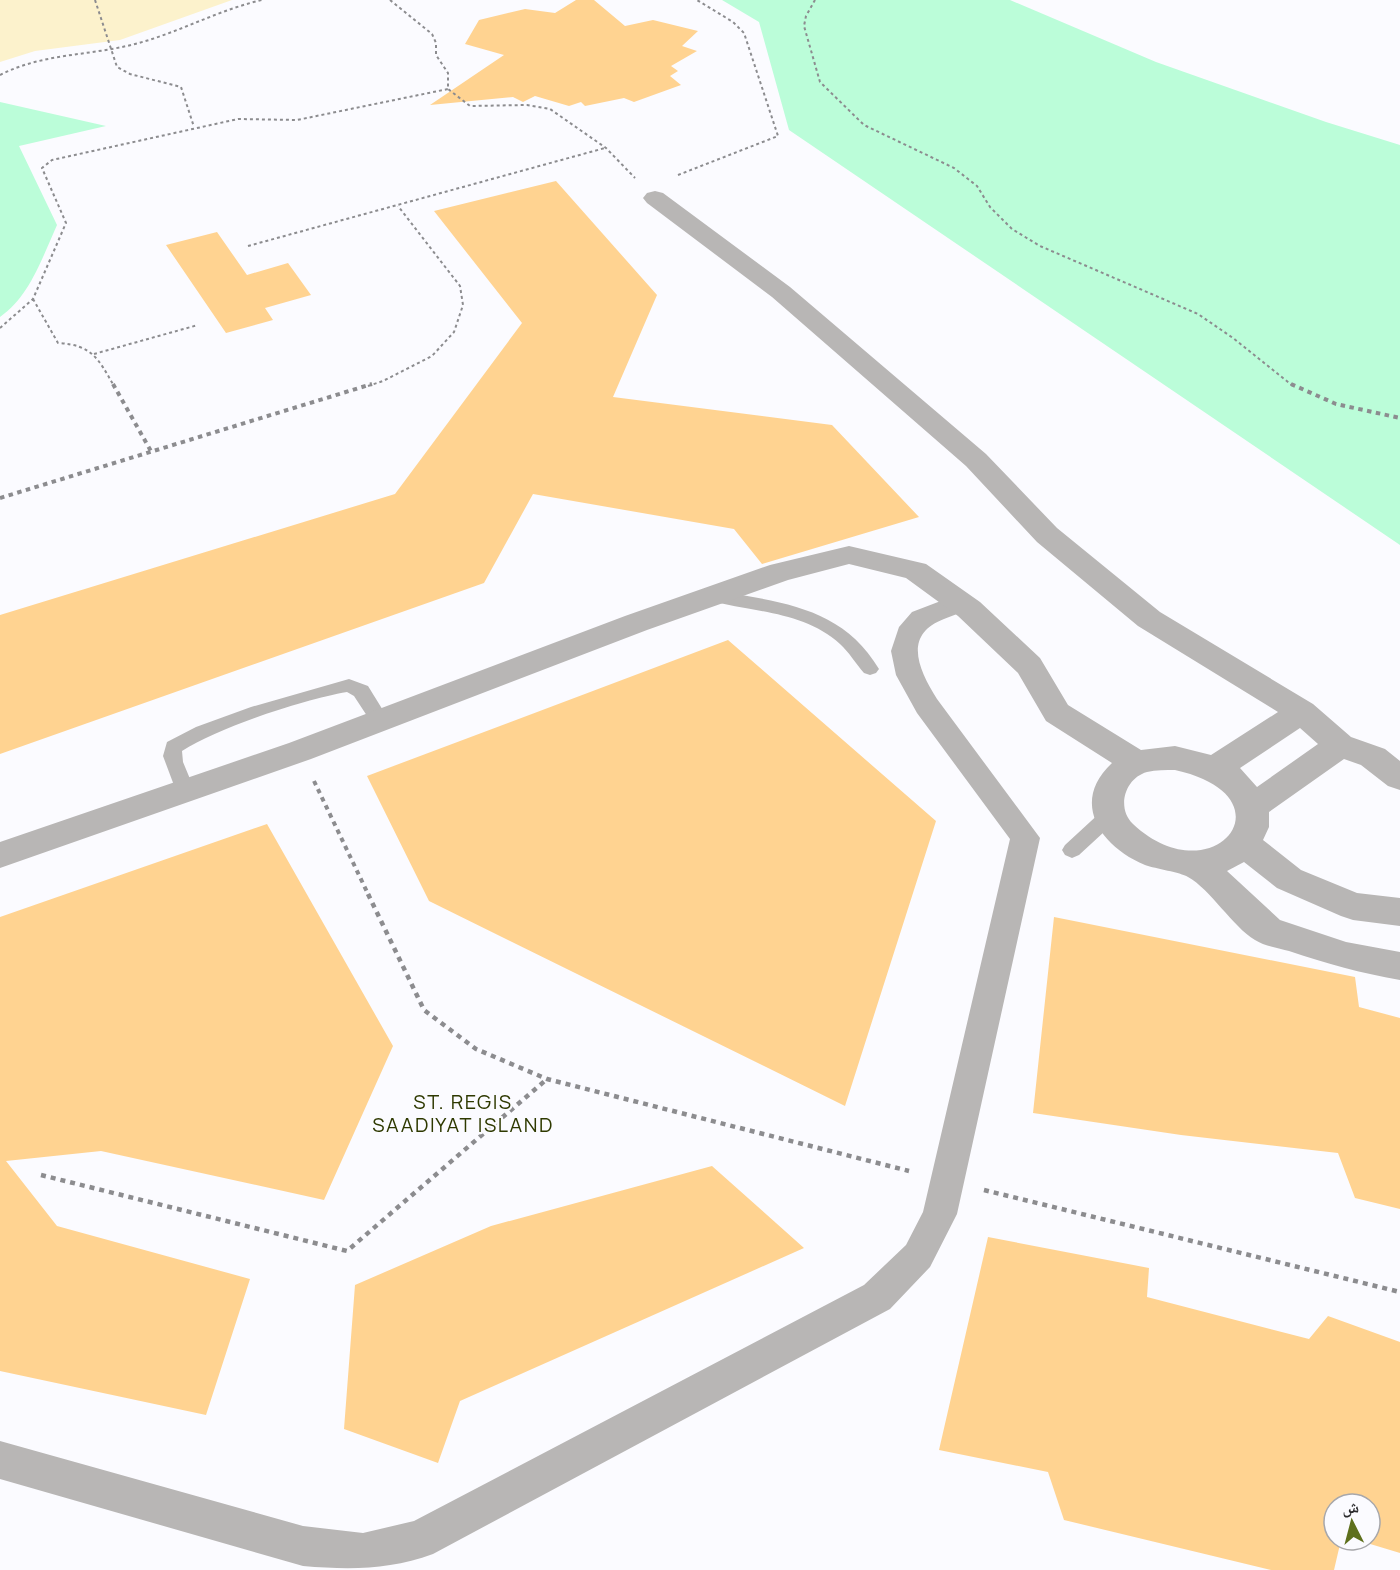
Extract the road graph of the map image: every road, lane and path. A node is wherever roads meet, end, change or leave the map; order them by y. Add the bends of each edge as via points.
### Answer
1 (94, 0) edge
2 (262, 0) edge
3 (390, 0) edge
4 (697, 0) edge
5 (815, 0) edge
6 (110, 50) junction
7 (0, 75) edge
8 (448, 89) junction
9 (194, 127) junction
10 (606, 147) junction
11 (655, 198) junction
12 (398, 206) junction
13 (248, 246) dead end
14 (33, 299) junction
15 (0, 322) edge
16 (8, 322) junction
17 (198, 325) dead end
18 (0, 328) edge
19 (94, 354) junction
20 (1400, 418) edge
21 (152, 453) junction
22 (0, 498) edge
23 (712, 596) junction
24 (959, 603) junction
25 (870, 669) dead end
26 (1302, 712) junction
27 (380, 720) junction
28 (1340, 745) junction
29 (300, 751) junction
30 (1137, 763) junction
31 (1214, 769) junction
32 (1400, 778) edge
33 (185, 791) junction
34 (1252, 807) junction
35 (1110, 815) junction
36 (1245, 844) junction
37 (1072, 850) dead end
38 (0, 855) edge
39 (1197, 864) junction
40 (1400, 912) edge
41 (1400, 966) edge
42 (547, 1079) junction
43 (41, 1175) dead end
44 (948, 1181) junction
45 (1400, 1292) edge
46 (0, 1460) edge

1 - 6 path
2 - 6 path
3 - 8 path via 432,34 436,55 448,73
4 - 11 path via 744,33 778,136 676,175
5 - 20 path via 804,26 820,82 864,125 954,168 977,186 990,207 1021,235 1198,314 1295,387 1336,404
6 - 7 path via 47,56
6 - 9 path via 123,72 181,87
8 - 9 path via 297,120 238,119
8 - 10 path via 470,106 527,105 550,109
9 - 14 path via 70,155 52,160 42,168 66,223
10 - 11 path
10 - 12 path
11 - 26 street via 790,299 976,460 1047,535 1149,619
12 - 13 path
12 - 21 path via 460,286 463,305 454,332 432,356 382,381
14 - 16 path
14 - 19 path via 58,343 75,344
15 - 16 path
16 - 18 path
17 - 19 path
19 - 21 path
21 - 22 path
23 - 24 street via 780,572 849,555 916,571
23 - 25 lane via 771,606 813,619 845,638
23 - 27 street
24 - 30 street via 1029,666 1057,713
24 - 44 street via 921,618 908,633 904,651 909,675 927,706 1025,838
26 - 28 street
26 - 31 street
27 - 29 street
27 - 33 lane via 361,691 344,685 200,733 181,742 171,754
28 - 32 street via 1373,757
28 - 34 street
29 - 33 street
29 - 42 path via 424,1010 476,1049
30 - 31 street via 1175,758
30 - 35 street via 1112,784 1107,799
31 - 34 street via 1232,779
33 - 38 street
34 - 36 street via 1252,833
35 - 37 lane
35 - 39 street via 1132,844 1173,862
36 - 39 street via 1233,854
36 - 40 street via 1289,879 1353,906
39 - 41 street via 1267,930 1346,956
42 - 43 path via 347,1251
42 - 44 path
44 - 45 path
44 - 46 street via 939,1214 918,1256 877,1297 419,1540 363,1554 303,1546

